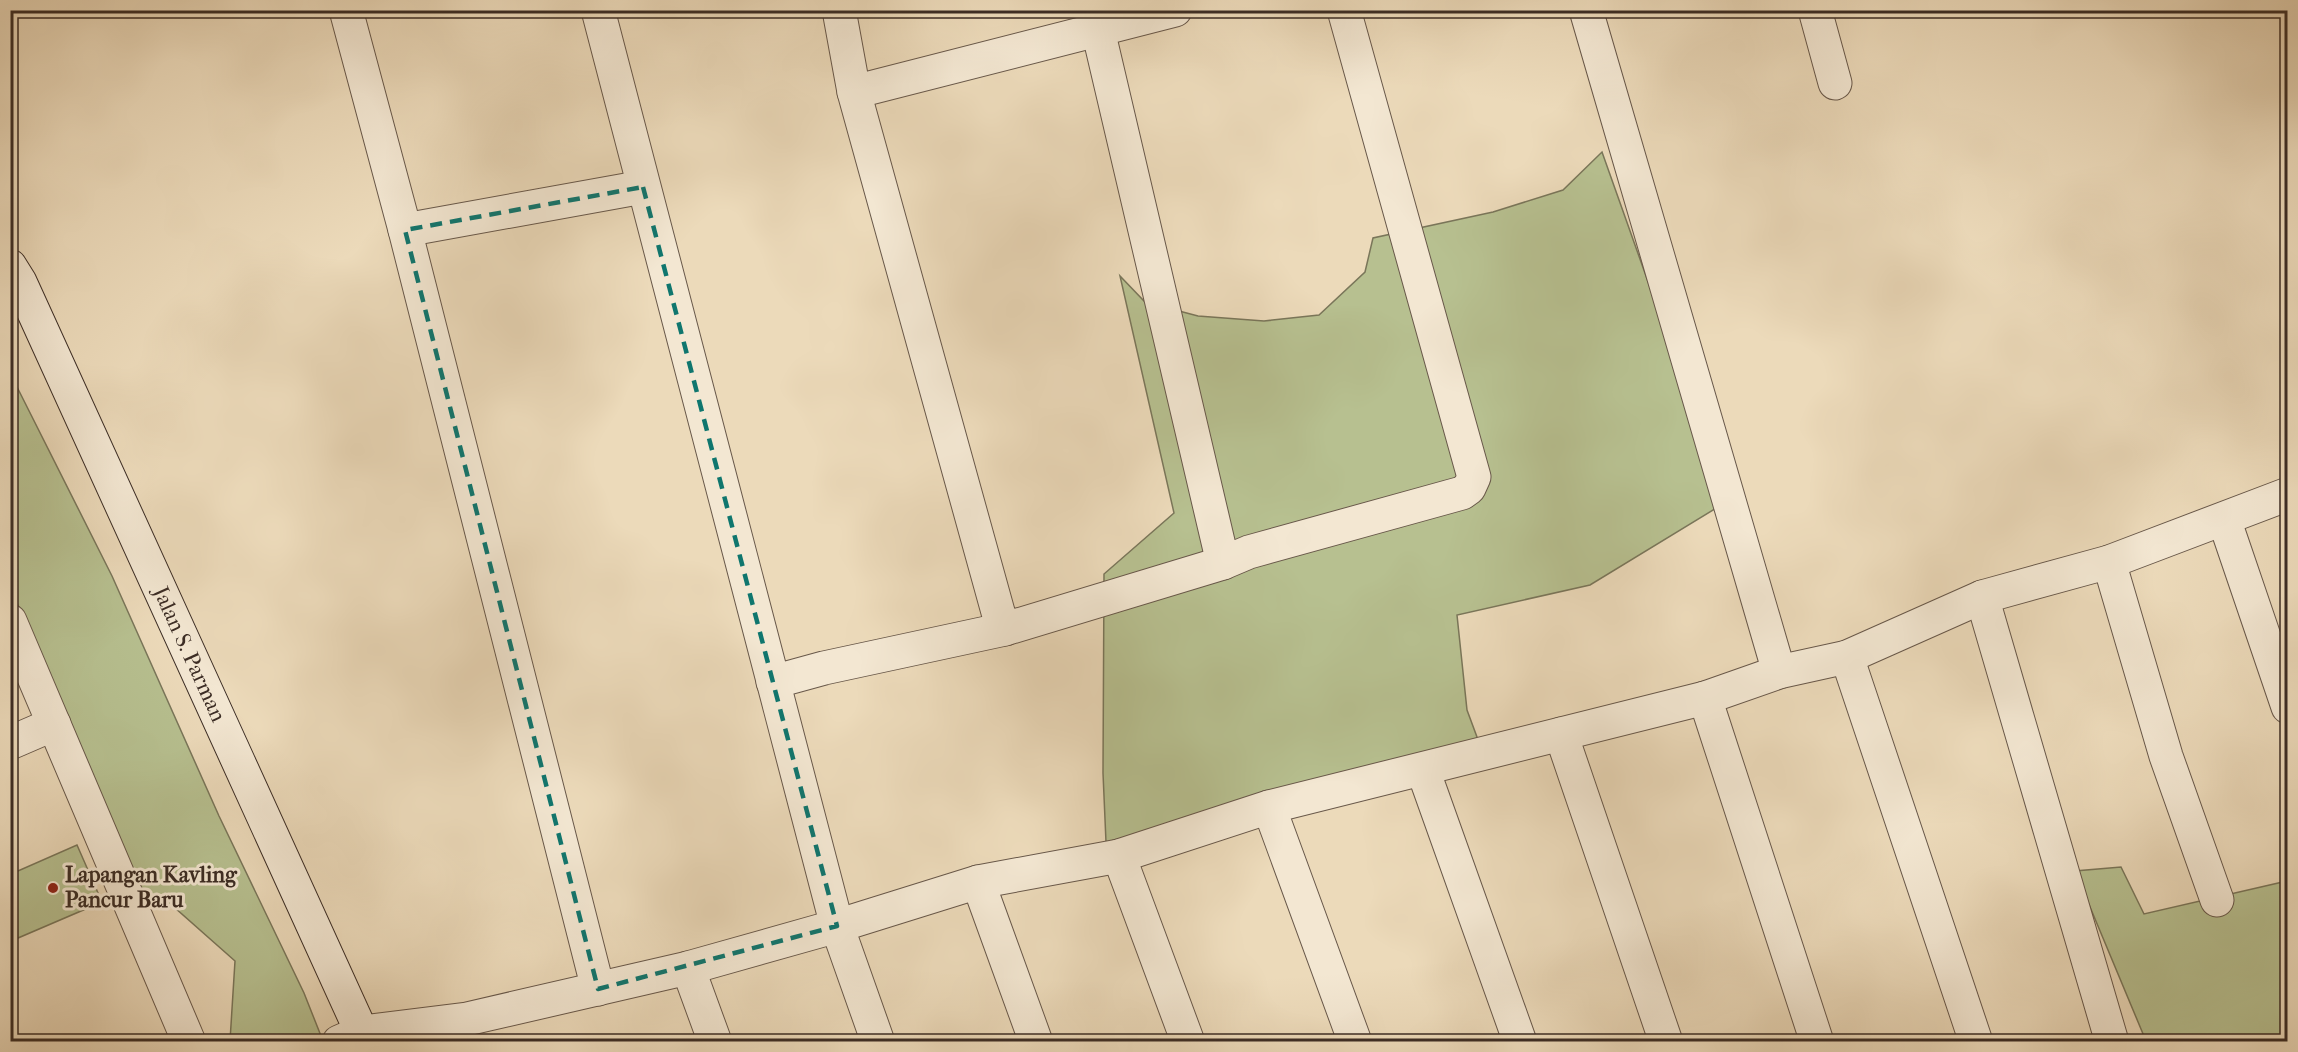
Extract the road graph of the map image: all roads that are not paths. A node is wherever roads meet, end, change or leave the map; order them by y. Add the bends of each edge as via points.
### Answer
1 (346, 10) edge
2 (598, 10) edge
3 (839, 10) edge
4 (1175, 10) edge
5 (1344, 10) edge
6 (1586, 10) edge
7 (1815, 10) edge
8 (1098, 30) junction
9 (1835, 83) dead end
10 (854, 92) junction
11 (643, 187) junction
12 (405, 230) junction
13 (14, 279) edge
14 (2288, 494) edge
15 (2224, 519) junction
16 (2109, 562) junction
17 (1223, 563) junction
18 (1982, 597) junction
19 (10, 621) edge
20 (1005, 629) junction
21 (1847, 657) junction
22 (1779, 672) junction
23 (773, 682) junction
24 (1704, 698) junction
25 (2288, 707) edge
26 (54, 724) junction
27 (1561, 734) junction
28 (10, 743) edge
29 (1423, 770) junction
30 (1269, 807) junction
31 (1119, 856) junction
32 (978, 882) junction
33 (2217, 900) dead end
34 (837, 926) junction
35 (687, 968) junction
36 (598, 989) junction
37 (473, 1030) edge
38 (356, 1038) edge
39 (189, 1041) edge
40 (715, 1041) edge
41 (878, 1041) edge
42 (1036, 1041) edge
43 (1188, 1041) edge
44 (1355, 1041) edge
45 (1520, 1041) edge
46 (1666, 1041) edge
47 (1817, 1041) edge
48 (1976, 1041) edge
49 (2112, 1041) edge

1 - 12 street
2 - 11 street
3 - 10 street
4 - 8 street
5 - 17 street via 1474,477 1462,493 1249,552
6 - 22 street
7 - 9 street
8 - 10 street
8 - 17 street
10 - 20 street
11 - 12 street
11 - 23 street
12 - 36 street
13 - 38 street, Jalan S. Parman
14 - 15 street
15 - 16 street
15 - 25 street
16 - 18 street
16 - 33 street via 2166,756
17 - 20 street
18 - 21 street
18 - 49 street
19 - 26 street
20 - 23 street
21 - 22 street
21 - 48 street
22 - 24 street
23 - 34 street
24 - 27 street
24 - 47 street
26 - 28 street
26 - 39 street
27 - 29 street
27 - 46 street
29 - 30 street
29 - 45 street
30 - 31 street
30 - 44 street
31 - 32 street
31 - 43 street
32 - 34 street
32 - 42 street
34 - 35 street
34 - 41 street
35 - 36 street
35 - 40 street
36 - 37 street
37 - 38 street

